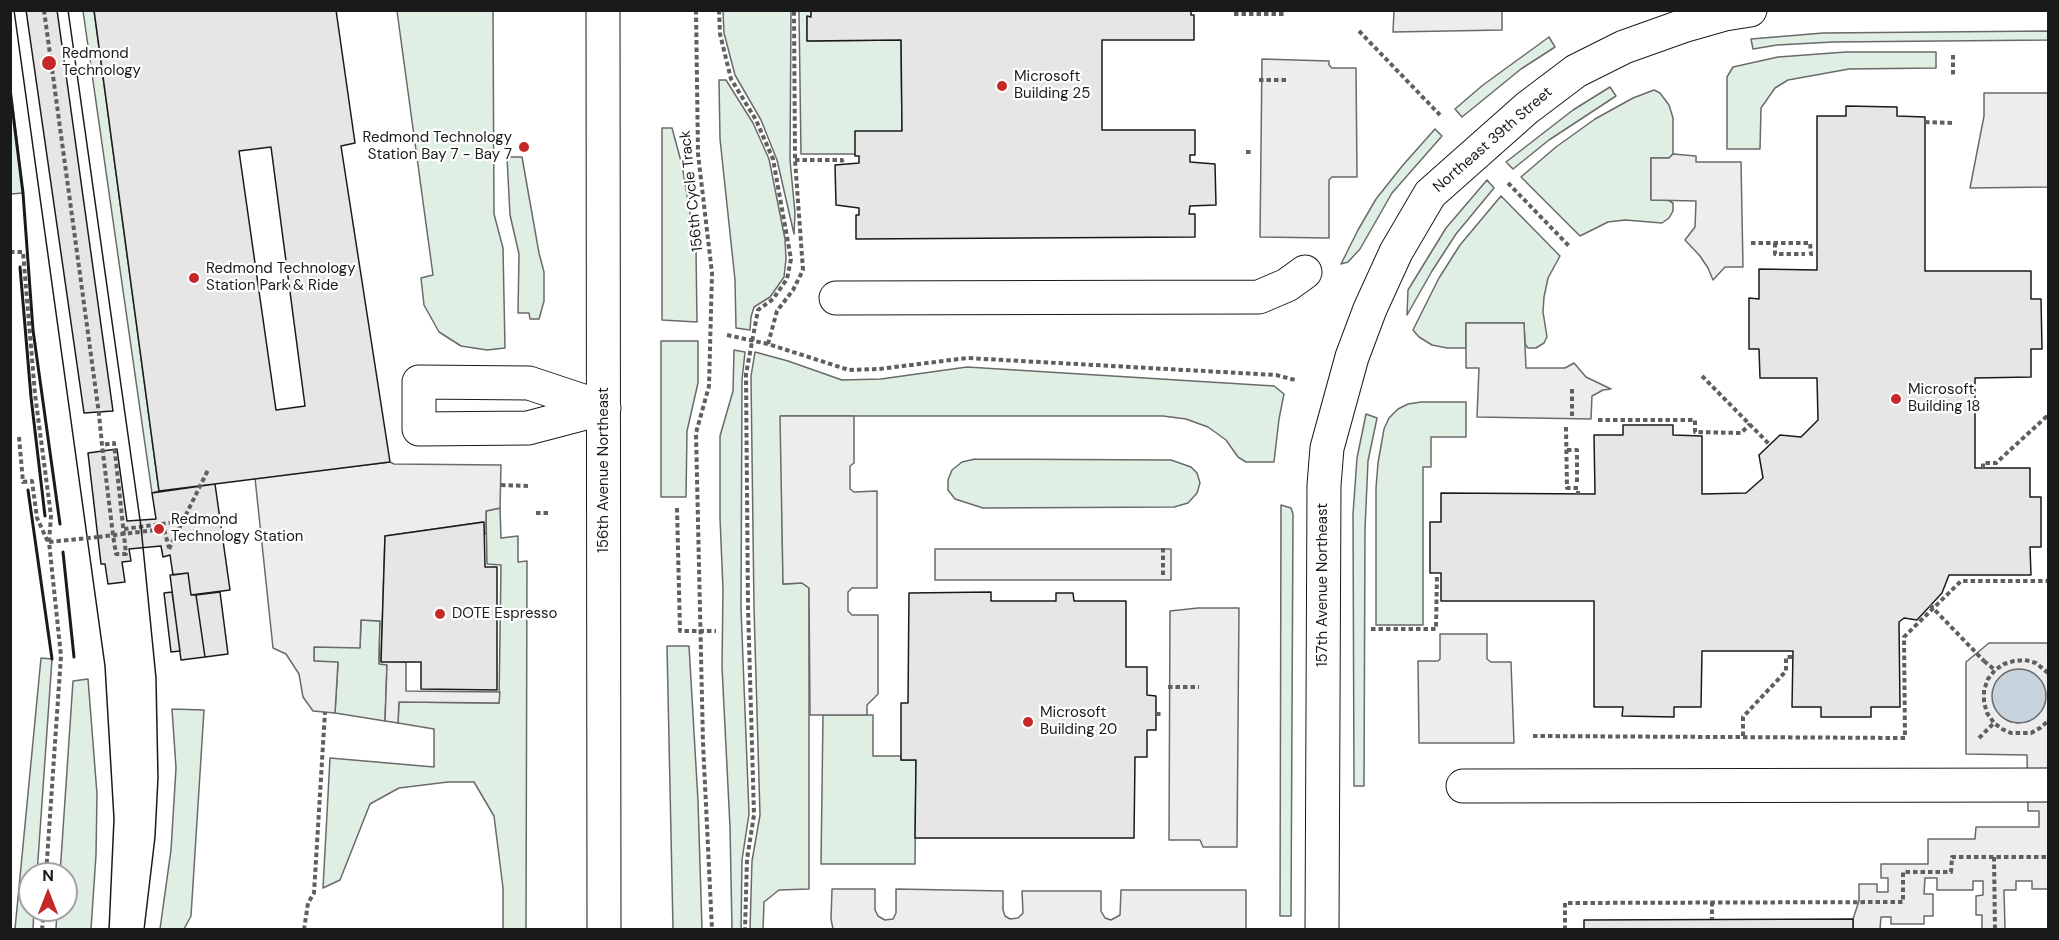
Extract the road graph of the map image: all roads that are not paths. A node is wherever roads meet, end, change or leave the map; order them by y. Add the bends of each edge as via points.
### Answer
1 (603, 10) edge
2 (1750, 10) edge
3 (1396, 252) joint
4 (1305, 272) dead end
5 (836, 298) dead end
6 (604, 408) junction
7 (2049, 785) edge
8 (1463, 786) dead end
9 (604, 930) edge
10 (1322, 930) edge

1 - 6 street, 156th Avenue Northeast
2 - 3 street, Northeast 39th Street via 1683,26 1624,47 1576,71 1527,108 1430,194
3 - 10 street, 157th Avenue Northeast via 1352,357 1327,448
4 - 5 street via 1259,297
6 - 6 street via 529,382 419,382 419,429 528,428
6 - 9 street, 156th Avenue Northeast
7 - 8 street

